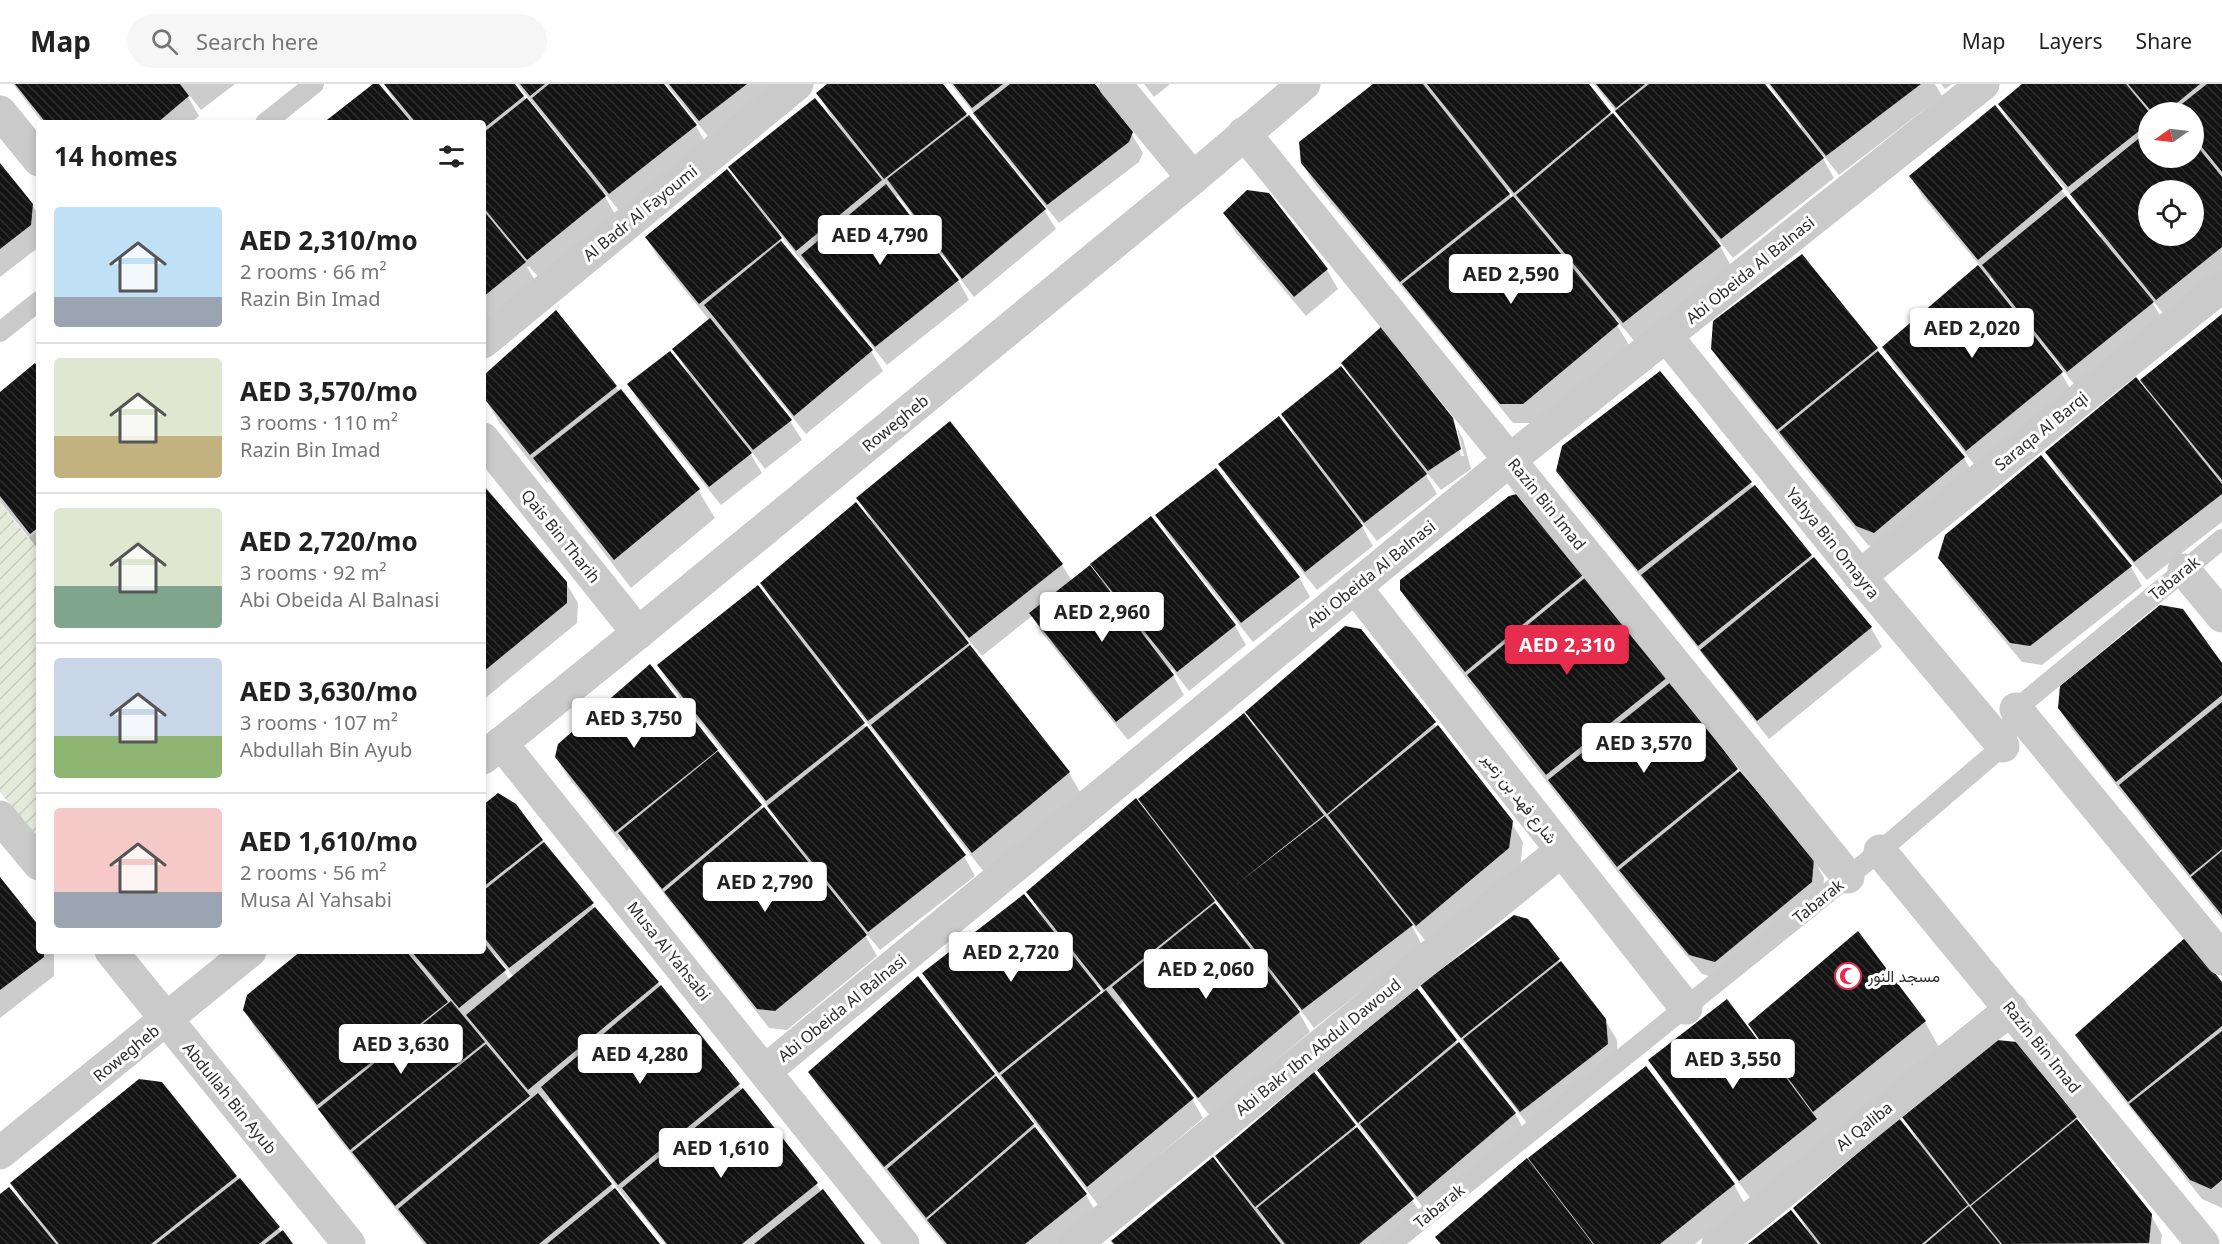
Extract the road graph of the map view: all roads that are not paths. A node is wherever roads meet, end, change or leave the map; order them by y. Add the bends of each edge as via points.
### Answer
1 (314, 84) edge
2 (796, 84) edge
3 (1114, 84) edge
4 (1304, 84) edge
5 (1983, 84) edge
6 (0, 112) edge
7 (270, 120) edge
8 (1244, 134) junction
9 (36, 156) edge
10 (1193, 178) junction
11 (2222, 285) edge
12 (36, 303) edge
13 (0, 332) edge
14 (1667, 337) junction
15 (486, 340) edge
16 (486, 443) edge
17 (1511, 459) junction
18 (2222, 539) edge
19 (2184, 570) junction
20 (1860, 576) junction
21 (1355, 587) junction
22 (2222, 616) edge
23 (638, 633) junction
24 (2016, 709) junction
25 (2003, 746) junction
26 (492, 751) edge
27 (0, 817) edge
28 (1561, 851) junction
29 (1880, 851) junction
30 (36, 860) edge
31 (1848, 877) junction
32 (113, 954) edge
33 (246, 954) edge
34 (2222, 959) edge
35 (1686, 1008) junction
36 (2011, 1009) junction
37 (167, 1020) junction
38 (765, 1071) junction
39 (0, 1153) edge
40 (2222, 1229) edge
41 (349, 1244) edge
42 (903, 1244) edge
43 (1075, 1244) edge
44 (1391, 1244) edge
45 (1718, 1244) edge
46 (2203, 1244) edge

1 - 7 lane
2 - 15 street, Al Badr Al Fayoumi
3 - 10 street
4 - 8 street, Rowegheb
5 - 14 street, Abi Obeida Al Balnasi
6 - 9 street
8 - 10 street, Rowegheb
8 - 17 street, Razin Bin Imad
10 - 23 street, Rowegheb
11 - 20 street, Saraqa Al Barqi
12 - 13 lane
14 - 17 street, Abi Obeida Al Balnasi
14 - 20 street, Yahya Bin Omayra
16 - 23 street, Qais Bin Tharih
17 - 21 street, Abi Obeida Al Balnasi
17 - 31 street, Razin Bin Imad
18 - 19 lane, Tabarak
19 - 22 street
19 - 24 lane, Tabarak
20 - 25 street, Yahya Bin Omayra
21 - 28 street, شارع فهد بن زعير
21 - 38 street, Abi Obeida Al Balnasi
23 - 26 street, Rowegheb
24 - 25 lane
24 - 34 street
25 - 29 lane, Tabarak
26 - 38 street, Musa Al Yahsabi
27 - 30 street
28 - 35 street, شارع فهد بن زعير
28 - 43 street, Abi Bakr Ibn Abdul Dawoud
29 - 31 lane, Tabarak
29 - 36 street, Razin Bin Imad
31 - 35 lane, Tabarak
32 - 37 street, Abdullah Bin Ayub
33 - 37 street, Rowegheb
35 - 44 lane, Tabarak
36 - 45 street, Al Qaliba
36 - 46 street, Razin Bin Imad
37 - 39 street, Rowegheb
37 - 41 street, Abdullah Bin Ayub
38 - 42 street, Musa Al Yahsabi
40 - 46 street

